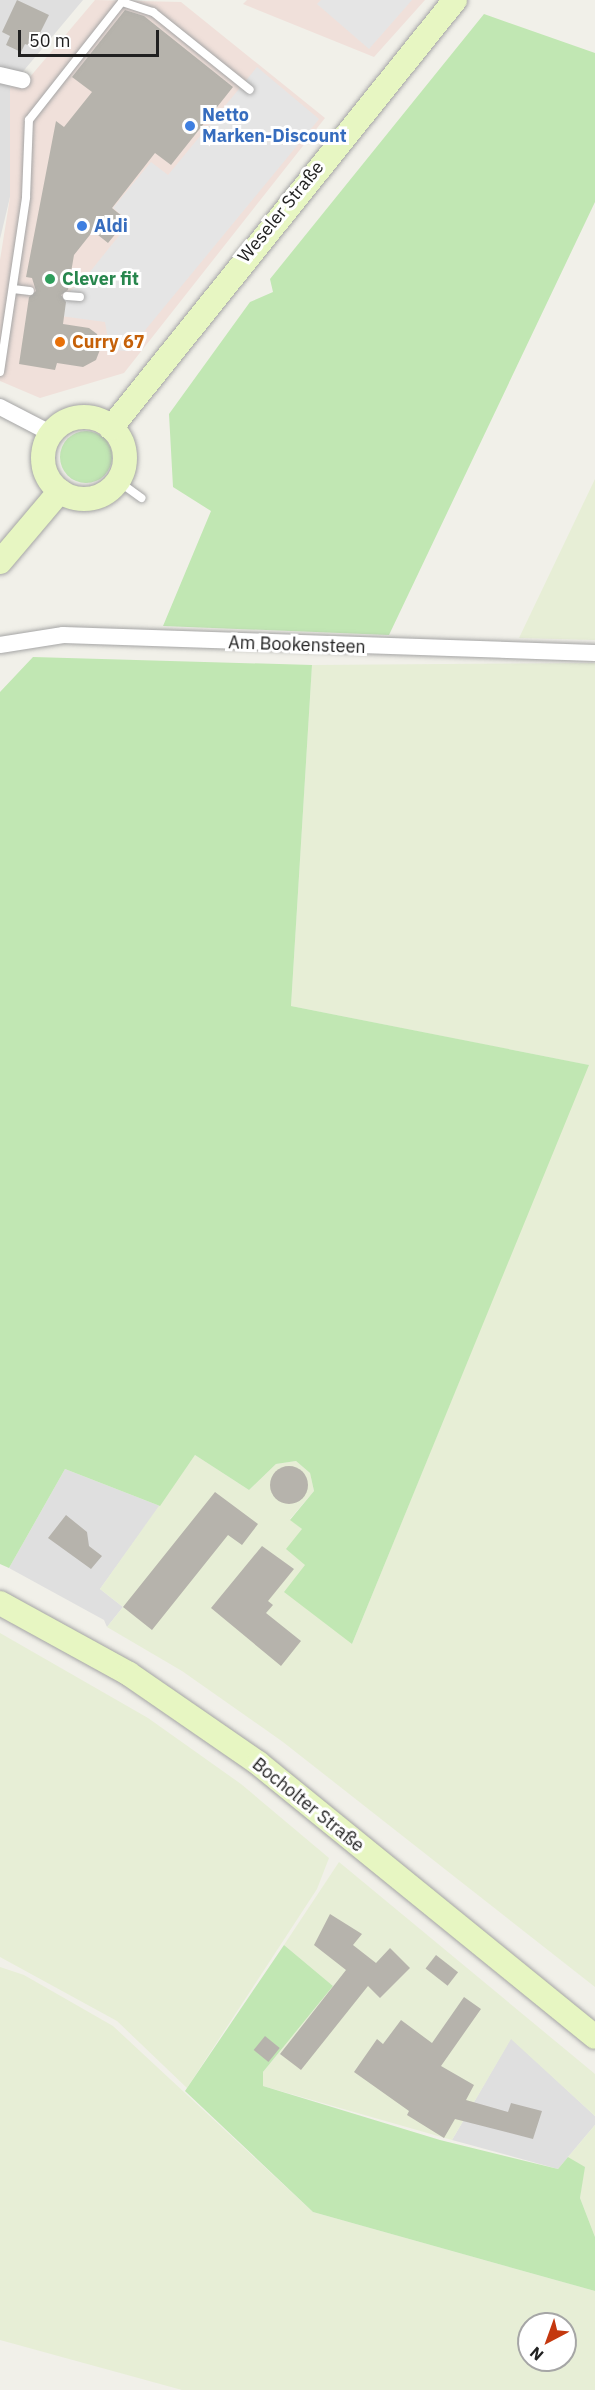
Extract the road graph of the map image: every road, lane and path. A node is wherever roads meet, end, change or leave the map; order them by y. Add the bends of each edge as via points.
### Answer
1 (455, 0) edge
2 (0, 75) edge
3 (22, 80) dead end
4 (250, 90) dead end
5 (13, 289) junction
6 (30, 291) dead end
7 (67, 296) dead end
8 (80, 297) dead end
9 (0, 372) edge
10 (0, 407) edge
11 (111, 428) junction
12 (51, 434) junction
13 (118, 481) junction
14 (60, 491) junction
15 (141, 498) dead end
16 (0, 562) edge
17 (0, 645) edge
18 (595, 653) edge
19 (0, 1603) edge
20 (595, 2037) edge

1 - 11 street, Weseler Straße
2 - 3 street
4 - 5 lane via 153,12 122,2 29,120 26,197
5 - 6 lane
5 - 9 lane
7 - 8 lane
10 - 12 street
11 - 12 street via 93,419 73,419
11 - 13 street via 124,448
12 - 14 street via 43,458 45,471
13 - 14 street via 96,498 71,497
13 - 15 lane
14 - 16 street
17 - 18 street, Am Bookensteen via 63,636
19 - 20 street, Bocholter Straße via 129,1674 239,1750

